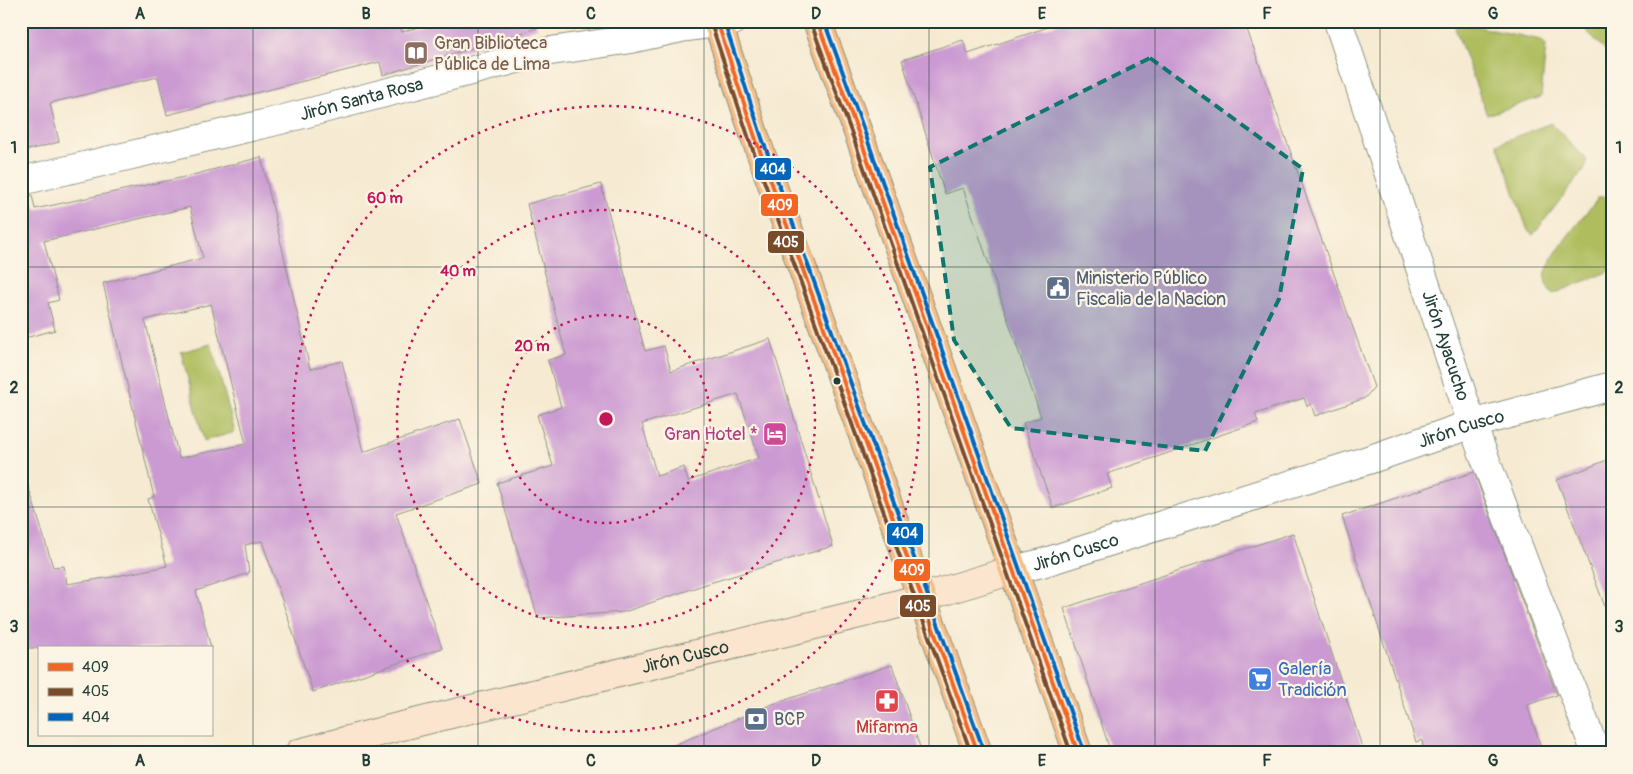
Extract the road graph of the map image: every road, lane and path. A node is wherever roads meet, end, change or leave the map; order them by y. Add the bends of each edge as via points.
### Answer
1 (817, 21) edge
2 (1338, 21) edge
3 (723, 22) edge
4 (21, 181) edge
5 (1612, 386) edge
6 (1472, 424) junction
7 (1013, 570) junction
8 (921, 598) junction
9 (299, 753) edge
10 (978, 753) edge
11 (1078, 753) edge
12 (1596, 753) edge

1 - 7 main road
2 - 6 street, Jirón Ayacucho
3 - 4 street, Jirón Santa Rosa via 544,52 272,122
3 - 8 main road via 756,140
5 - 6 street, Jirón Cusco
6 - 7 street, Jirón Cusco via 1358,463
6 - 12 street, Jirón Ayacucho
7 - 8 street, Jirón Cusco
7 - 11 main road
8 - 9 street, Jirón Cusco
8 - 10 main road

